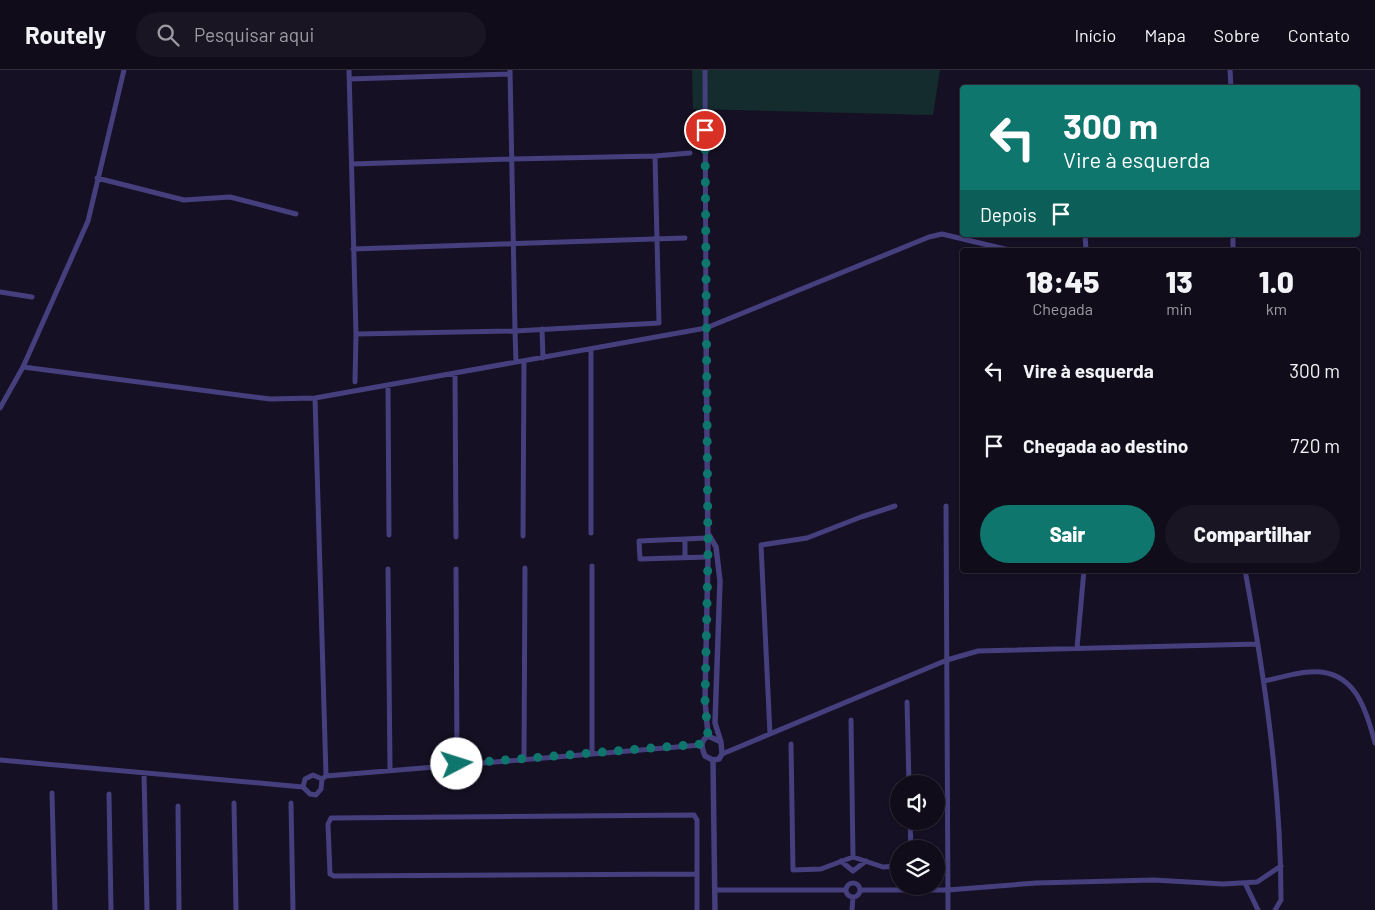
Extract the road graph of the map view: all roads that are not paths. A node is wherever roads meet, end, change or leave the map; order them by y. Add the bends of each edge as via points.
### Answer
1 (124, 70) edge
2 (349, 70) edge
3 (704, 70) edge
4 (1230, 70) edge
5 (510, 72) edge
6 (349, 79) junction
7 (1231, 85) edge
8 (690, 153) dead end
9 (655, 156) junction
10 (512, 159) junction
11 (352, 164) junction
12 (97, 178) junction
13 (296, 214) dead end
14 (685, 238) dead end
15 (657, 239) junction
16 (514, 243) junction
17 (1001, 248) edge
18 (353, 249) junction
19 (0, 292) edge
20 (32, 297) dead end
21 (706, 328) junction
22 (542, 329) junction
23 (515, 331) junction
24 (356, 334) junction
25 (591, 349) junction
26 (543, 358) junction
27 (524, 361) junction
28 (516, 362) junction
29 (23, 367) junction
30 (455, 373) junction
31 (355, 382) dead end
32 (388, 385) junction
33 (315, 398) junction
34 (0, 408) edge
35 (896, 506) dead end
36 (946, 506) dead end
37 (708, 531) junction
38 (591, 533) dead end
39 (389, 535) dead end
40 (523, 536) dead end
41 (456, 537) dead end
42 (708, 538) junction
43 (685, 539) junction
44 (708, 557) junction
45 (685, 558) junction
46 (592, 566) dead end
47 (525, 568) dead end
48 (388, 569) dead end
49 (456, 569) dead end
50 (1084, 573) edge
51 (1246, 573) edge
52 (1258, 644) junction
53 (1077, 648) junction
54 (947, 660) junction
55 (1264, 681) junction
56 (907, 702) dead end
57 (851, 720) dead end
58 (770, 734) junction
59 (708, 736) junction
60 (721, 742) junction
61 (1375, 743) edge
62 (701, 744) junction
63 (791, 744) dead end
64 (592, 753) junction
65 (722, 754) junction
66 (524, 759) junction
67 (0, 760) edge
68 (713, 760) junction
69 (457, 764) junction
70 (390, 770) junction
71 (144, 773) junction
72 (909, 775) edge
73 (324, 777) junction
74 (303, 787) junction
75 (52, 793) dead end
76 (109, 794) dead end
77 (234, 803) dead end
78 (291, 803) dead end
79 (178, 806) dead end
80 (853, 857) junction
81 (866, 861) junction
82 (841, 862) junction
83 (1281, 866) junction
84 (890, 867) edge
85 (853, 871) junction
86 (697, 874) junction
87 (1245, 882) junction
88 (852, 883) junction
89 (715, 890) junction
90 (846, 890) junction
91 (860, 890) junction
92 (948, 890) junction
93 (853, 897) junction
94 (55, 910) edge
95 (111, 910) edge
96 (147, 910) edge
97 (179, 910) edge
98 (236, 910) edge
99 (293, 910) edge
100 (698, 910) edge
101 (715, 910) edge
102 (852, 910) edge
103 (948, 910) edge
104 (1258, 910) edge
105 (1275, 910) edge

1 - 12 street
2 - 6 street
3 - 21 street
4 - 7 street
5 - 6 street
5 - 10 street
6 - 11 street
8 - 9 street
9 - 10 street
9 - 15 street
10 - 11 street
10 - 16 street
11 - 18 street
12 - 13 street via 184,200 230,196
12 - 29 street via 88,222
14 - 15 street
15 - 16 street
15 - 22 street via 659,323
16 - 18 street
16 - 23 street
17 - 21 street via 942,234 929,237
18 - 24 street
19 - 20 street
21 - 25 street
21 - 37 street
22 - 23 street
22 - 26 street
23 - 24 street
23 - 28 street
24 - 31 street
25 - 26 street
25 - 38 street
26 - 27 street
27 - 28 street
27 - 40 street
28 - 30 street
29 - 33 street via 270,400
29 - 34 street
30 - 32 street
30 - 41 street
32 - 33 street
32 - 39 street
33 - 73 street
35 - 58 street via 807,538 761,545
36 - 54 street
37 - 42 street
37 - 60 street via 716,547 720,581 715,723
42 - 43 street
42 - 44 street
43 - 45 street
43 - 45 street via 639,541 640,558
44 - 45 street
44 - 59 street via 705,700
46 - 64 street
47 - 66 street
48 - 70 street
49 - 69 street
50 - 53 street
51 - 52 street
52 - 53 street
52 - 55 street
53 - 54 street via 978,651
54 - 58 street
54 - 92 street
55 - 61 street via 1310,672 1334,674 1348,683 1360,699
55 - 83 street via 1279,812
56 - 72 street
57 - 80 street
58 - 65 street
59 - 60 street
59 - 62 street
60 - 65 street
62 - 64 street
62 - 68 street via 705,756
63 - 82 street via 793,870 821,869
64 - 66 street
65 - 68 street
66 - 69 street
67 - 71 street
68 - 89 street
69 - 70 street
70 - 73 street
71 - 74 street
71 - 96 street
73 - 74 street via 313,775 305,779
73 - 74 street via 316,795
75 - 94 street
76 - 95 street
77 - 98 street
78 - 99 street
79 - 97 street
80 - 81 street
80 - 82 street
81 - 84 street
81 - 85 street
82 - 85 street
83 - 87 street via 1257,882
83 - 105 street via 1281,900
85 - 88 street
86 - 86 street via 694,815 331,818 328,824 330,874 334,876
86 - 100 street
87 - 92 street via 1036,883
87 - 104 street
88 - 90 street via 846,886
88 - 91 street
89 - 90 street
89 - 101 street
90 - 93 street
91 - 92 street
91 - 93 street
92 - 103 street
93 - 102 street

